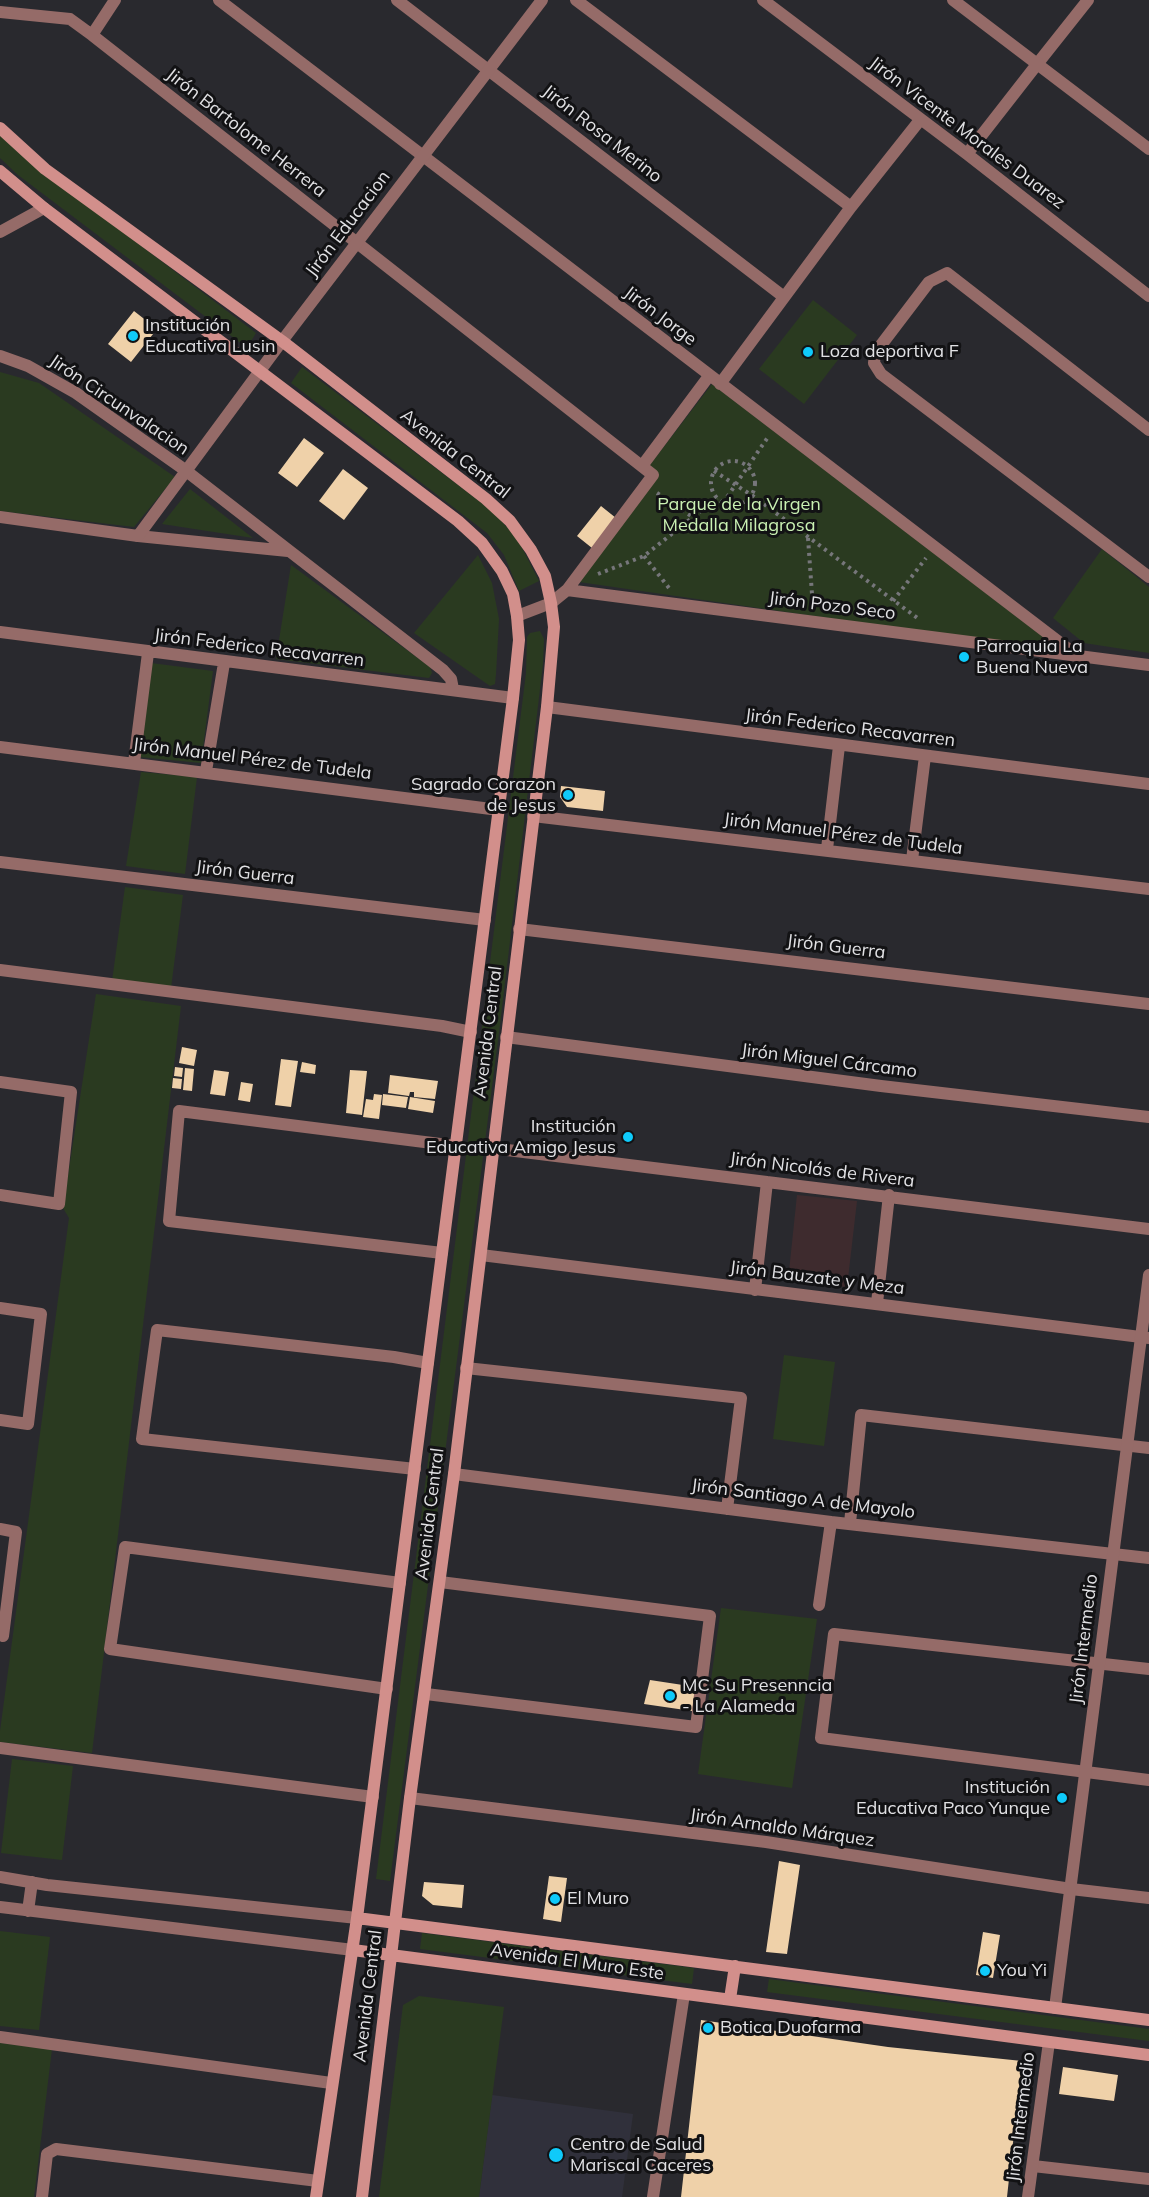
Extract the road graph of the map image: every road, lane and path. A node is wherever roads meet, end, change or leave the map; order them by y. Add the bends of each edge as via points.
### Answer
1 (219, 0) edge
2 (397, 0) edge
3 (542, 0) edge
4 (576, 0) edge
5 (763, 0) edge
6 (953, 0) edge
7 (1088, 0) edge
8 (109, 3) edge
9 (0, 12) edge
10 (92, 35) junction
11 (1038, 63) junction
12 (489, 69) junction
13 (920, 120) junction
14 (0, 128) edge
15 (1149, 149) edge
16 (967, 154) junction
17 (422, 157) junction
18 (0, 171) edge
19 (851, 207) junction
20 (44, 208) junction
21 (0, 232) edge
22 (356, 243) junction
23 (1149, 296) edge
24 (784, 297) junction
25 (282, 342) junction
26 (0, 356) edge
27 (261, 371) junction
28 (709, 376) junction
29 (720, 384) junction
30 (1149, 430) edge
31 (760, 431) dead end
32 (768, 437) junction
33 (778, 445) dead end
34 (642, 466) junction
35 (746, 466) junction
36 (185, 471) junction
37 (714, 471) junction
38 (649, 480) junction
39 (736, 485) junction
40 (753, 496) junction
41 (717, 498) junction
42 (723, 502) junction
43 (691, 516) junction
44 (0, 517) edge
45 (138, 536) junction
46 (808, 537) junction
47 (917, 550) dead end
48 (288, 551) junction
49 (644, 556) junction
50 (926, 557) junction
51 (936, 564) dead end
52 (594, 576) dead end
53 (1149, 577) edge
54 (567, 590) junction
55 (661, 592) dead end
56 (893, 601) junction
57 (551, 603) junction
58 (802, 607) dead end
59 (813, 608) junction
60 (825, 609) dead end
61 (517, 616) junction
62 (926, 624) dead end
63 (0, 632) edge
64 (148, 653) junction
65 (1080, 658) junction
66 (224, 663) junction
67 (1149, 665) edge
68 (453, 689) junction
69 (513, 698) junction
70 (547, 707) junction
71 (839, 746) junction
72 (0, 747) edge
73 (924, 756) junction
74 (134, 763) junction
75 (206, 771) junction
76 (1149, 784) edge
77 (499, 810) junction
78 (533, 816) junction
79 (827, 849) junction
80 (912, 860) junction
81 (0, 862) edge
82 (1149, 889) edge
83 (485, 920) junction
84 (519, 929) junction
85 (0, 970) edge
86 (1149, 1004) edge
87 (471, 1032) junction
88 (506, 1037) junction
89 (0, 1082) edge
90 (1149, 1117) edge
91 (456, 1146) junction
92 (491, 1148) junction
93 (766, 1182) junction
94 (0, 1195) edge
95 (889, 1195) junction
96 (1149, 1229) edge
97 (442, 1253) junction
98 (481, 1255) junction
99 (1149, 1275) edge
100 (755, 1290) junction
101 (877, 1303) junction
102 (0, 1308) edge
103 (1145, 1337) edge
104 (428, 1363) junction
105 (466, 1368) junction
106 (0, 1420) edge
107 (1127, 1445) junction
108 (1149, 1448) edge
109 (415, 1469) junction
110 (454, 1474) junction
111 (727, 1509) junction
112 (831, 1522) junction
113 (850, 1523) junction
114 (0, 1529) edge
115 (1113, 1553) junction
116 (1149, 1558) edge
117 (400, 1582) junction
118 (440, 1582) junction
119 (819, 1605) dead end
120 (2, 1635) edge
121 (1097, 1663) junction
122 (1149, 1669) edge
123 (387, 1689) junction
124 (426, 1694) junction
125 (0, 1748) edge
126 (1087, 1772) junction
127 (1149, 1780) edge
128 (373, 1797) junction
129 (410, 1798) junction
130 (0, 1877) edge
131 (32, 1882) junction
132 (1071, 1889) junction
133 (1149, 1898) edge
134 (0, 1907) edge
135 (28, 1911) junction
136 (357, 1918) junction
137 (395, 1923) junction
138 (353, 1950) junction
139 (391, 1956) junction
140 (735, 1966) junction
141 (684, 1994) junction
142 (730, 1999) junction
143 (1055, 2008) junction
144 (1149, 2020) edge
145 (0, 2037) edge
146 (1049, 2042) junction
147 (1149, 2055) edge
148 (331, 2083) junction
149 (1033, 2166) junction
150 (1149, 2179) edge
151 (318, 2181) junction
152 (42, 2197) edge
153 (316, 2197) edge
154 (362, 2197) edge
155 (653, 2197) edge
156 (1028, 2197) edge

1 - 17 street, Jirón Jorge
2 - 12 street, Jirón Rosa Merino
3 - 12 street, Jirón Educacion
4 - 19 street
5 - 13 street, Jirón Vicente Morales Duarez
6 - 11 street
7 - 11 street
8 - 10 street
9 - 10 street, Jirón Bartolome Herrera via 70,19
10 - 22 street, Jirón Bartolome Herrera
11 - 15 street
11 - 16 street
12 - 17 street, Jirón Educacion
12 - 24 street, Jirón Rosa Merino
13 - 16 street, Jirón Vicente Morales Duarez
13 - 19 street
14 - 25 main road, Avenida Central via 45,169
16 - 23 street, Jirón Vicente Morales Duarez
17 - 22 street, Jirón Educacion
17 - 28 street, Jirón Jorge
18 - 20 main road, Avenida Central
19 - 24 street
20 - 21 street
20 - 27 main road, Avenida Central
22 - 25 street, Jirón Educacion
22 - 34 street, Jirón Bartolome Herrera
24 - 29 street
25 - 27 street, Jirón Educacion
25 - 57 main road, Avenida Central via 510,521 545,576
26 - 36 street, Jirón Circunvalacion via 28,366 76,393
27 - 36 street, Jirón Educacion
27 - 61 main road, Avenida Central via 482,543 502,571 513,594
28 - 29 street, Jirón Jorge
28 - 34 street
29 - 65 street, Jirón Jorge
30 - 53 street via 947,273 928,282 875,353 874,363 881,374
31 - 32 path
32 - 33 path
32 - 35 path
34 - 38 street, Jirón Bartolome Herrera
35 - 37 path via 740,461 728,461
35 - 39 path
35 - 40 path via 756,486
36 - 45 street
36 - 48 street, Jirón Circunvalacion
37 - 39 path
37 - 41 path via 711,483
38 - 43 path
38 - 54 street
39 - 40 path
39 - 42 path
40 - 42 path via 744,504
40 - 46 path
41 - 42 path
41 - 43 path
43 - 49 path
44 - 45 street
45 - 48 street
46 - 56 path
46 - 59 path
47 - 50 path
48 - 68 street, Jirón Circunvalacion via 443,670
49 - 52 path
49 - 55 path via 673,593
50 - 51 path
50 - 56 path
54 - 57 street
54 - 65 street, Jirón Pozo Seco
56 - 62 path
57 - 61 street
57 - 70 main road, Avenida Central via 554,627
58 - 59 path
59 - 60 path
61 - 69 main road, Avenida Central via 519,640
63 - 64 street, Jirón Federico Recavarren
64 - 66 street, Jirón Federico Recavarren
64 - 74 street
65 - 67 street, Jirón Pozo Seco
66 - 68 street, Jirón Federico Recavarren
66 - 75 street
68 - 69 street, Jirón Federico Recavarren
69 - 77 main road, Avenida Central
70 - 71 street, Jirón Federico Recavarren
70 - 78 main road, Avenida Central
71 - 73 street, Jirón Federico Recavarren
71 - 79 street
72 - 74 street, Jirón Manuel Pérez de Tudela
73 - 76 street, Jirón Federico Recavarren
73 - 80 street
74 - 75 street, Jirón Manuel Pérez de Tudela
75 - 77 street, Jirón Manuel Pérez de Tudela
77 - 83 main road, Avenida Central
78 - 79 street, Jirón Manuel Pérez de Tudela
78 - 84 main road, Avenida Central
79 - 80 street, Jirón Manuel Pérez de Tudela
80 - 82 street, Jirón Manuel Pérez de Tudela
81 - 83 street, Jirón Guerra
83 - 87 main road, Avenida Central
84 - 86 street, Jirón Guerra
84 - 88 main road, Avenida Central
85 - 87 street
87 - 91 main road, Avenida Central
88 - 90 street, Jirón Miguel Cárcamo
88 - 92 main road, Avenida Central
89 - 94 street via 71,1092 58,1204
91 - 97 main road, Avenida Central
91 - 97 street via 180,1111 169,1221
92 - 93 street, Jirón Nicolás de Rivera
92 - 98 main road, Avenida Central
93 - 95 street, Jirón Nicolás de Rivera
93 - 100 street
95 - 96 street, Jirón Nicolás de Rivera
95 - 101 street
97 - 104 main road, Avenida Central
98 - 100 street, Jirón Bauzate y Meza
98 - 105 main road, Avenida Central
99 - 103 street, Jirón Intermedio
100 - 101 street, Jirón Bauzate y Meza
101 - 103 street, Jirón Bauzate y Meza
102 - 106 street via 41,1314 28,1424
103 - 107 street, Jirón Intermedio
104 - 109 main road, Avenida Central
104 - 109 street via 157,1330 142,1439
105 - 110 main road, Avenida Central
105 - 111 street via 741,1398
107 - 108 street
107 - 113 street via 861,1415
107 - 115 street, Jirón Intermedio
109 - 117 main road, Avenida Central
110 - 111 street, Jirón Santiago A de Mayolo
110 - 118 main road, Avenida Central
111 - 112 street, Jirón Santiago A de Mayolo
112 - 113 street, Jirón Santiago A de Mayolo
112 - 119 street
113 - 115 street, Jirón Santiago A de Mayolo
114 - 120 street via 16,1532
115 - 116 street, Jirón Santiago A de Mayolo
115 - 121 street, Jirón Intermedio
117 - 123 main road, Avenida Central
117 - 123 street via 125,1547 110,1649
118 - 124 main road, Avenida Central
118 - 124 street via 710,1616 696,1727
121 - 122 street
121 - 126 street, Jirón Intermedio
121 - 126 street via 834,1634 821,1738
123 - 128 main road, Avenida Central
124 - 129 main road, Avenida Central
125 - 128 street
126 - 127 street
126 - 132 street, Jirón Intermedio
128 - 136 main road, Avenida Central
129 - 132 street, Jirón Arnaldo Márquez via 766,1842
129 - 137 main road, Avenida Central
130 - 131 street, Avenida El Muro Este
131 - 135 street
131 - 136 street, Avenida El Muro Este
132 - 133 street, Jirón Arnaldo Márquez
132 - 143 street, Jirón Intermedio
134 - 135 street, Avenida El Muro Este
135 - 138 street, Avenida El Muro Este
136 - 137 main road, Avenida El Muro Este
136 - 138 main road, Avenida Central
137 - 139 main road, Avenida Central
137 - 140 main road, Avenida El Muro Este
138 - 139 main road, Avenida El Muro Este
138 - 148 main road, Avenida Central
139 - 141 main road, Avenida El Muro Este
139 - 154 main road, Avenida Central
140 - 142 main road
140 - 143 main road, Avenida El Muro Este
141 - 142 main road, Avenida El Muro Este
141 - 155 street
142 - 146 main road, Avenida El Muro Este
143 - 144 main road, Avenida El Muro Este
145 - 148 street
146 - 147 main road, Avenida El Muro Este
146 - 149 street, Jirón Intermedio
148 - 151 main road, Avenida Central
149 - 150 street
149 - 156 street, Jirón Intermedio
151 - 152 street via 56,2149 47,2154
151 - 153 main road, Avenida Central

